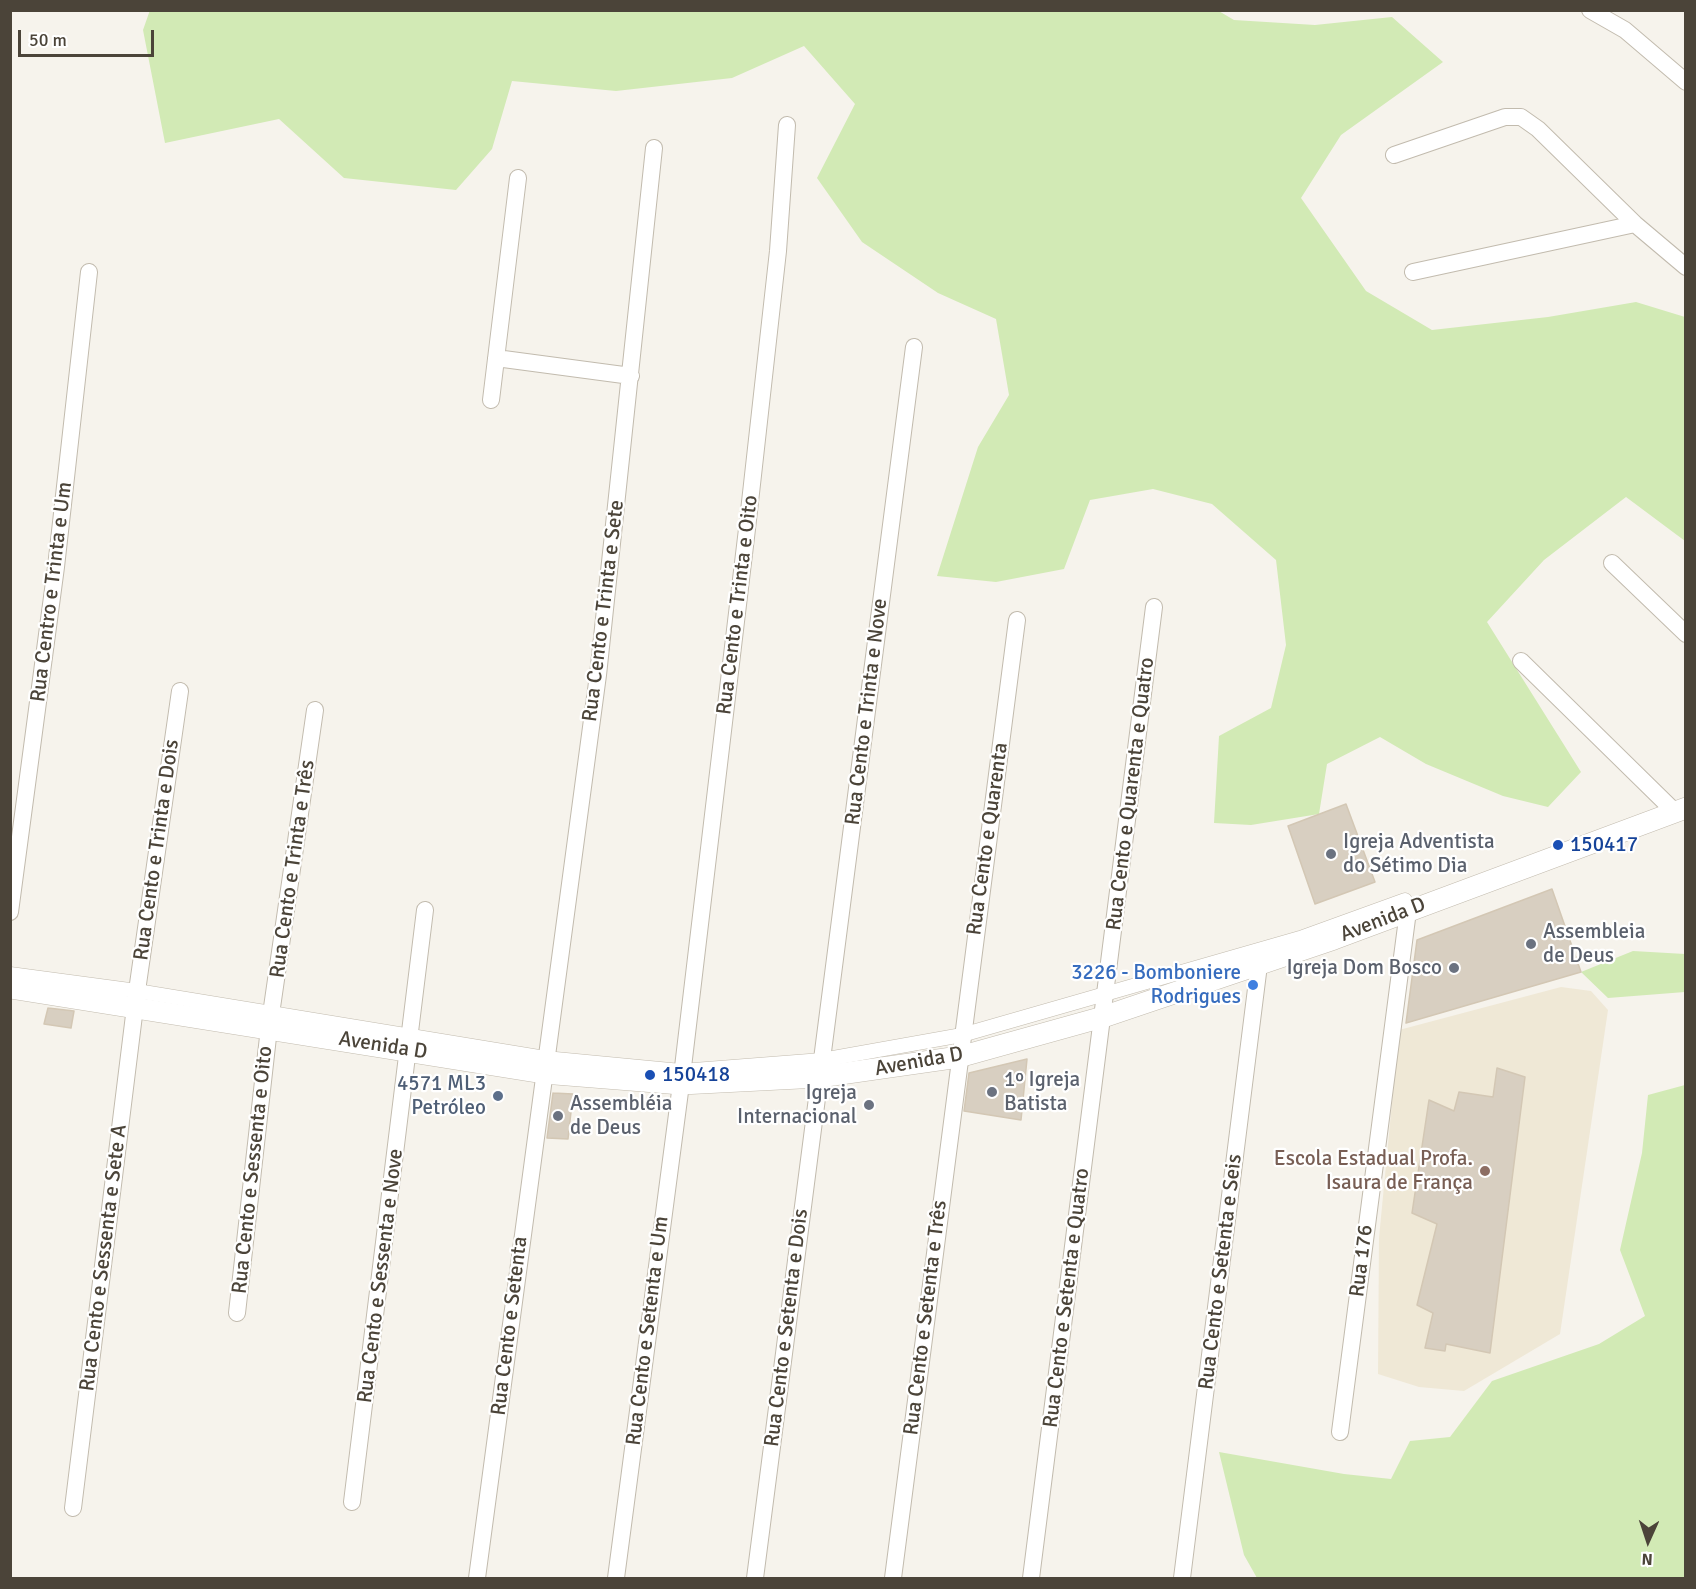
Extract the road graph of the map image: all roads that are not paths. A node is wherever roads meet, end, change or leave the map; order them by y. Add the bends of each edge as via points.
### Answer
1 (1590, 10) edge
2 (1686, 82) edge
3 (787, 125) dead end
4 (654, 148) dead end
5 (1394, 155) dead end
6 (518, 178) dead end
7 (1635, 224) junction
8 (1686, 267) edge
9 (89, 272) dead end
10 (1413, 272) dead end
11 (914, 347) dead end
12 (496, 358) junction
13 (631, 376) junction
14 (491, 400) dead end
15 (1612, 563) dead end
16 (1154, 607) dead end
17 (1017, 620) dead end
18 (1686, 634) edge
19 (1521, 661) dead end
20 (180, 691) dead end
21 (315, 710) dead end
22 (1680, 810) edge
23 (1406, 905) junction
24 (425, 910) dead end
25 (10, 912) edge
26 (1259, 965) junction
27 (10, 974) edge
28 (10, 988) edge
29 (1106, 995) junction
30 (136, 1000) junction
31 (1103, 1017) junction
32 (271, 1020) junction
33 (962, 1035) junction
34 (411, 1044) junction
35 (959, 1057) junction
36 (544, 1065) junction
37 (820, 1069) junction
38 (681, 1077) junction
39 (237, 1313) dead end
40 (1340, 1432) dead end
41 (352, 1502) dead end
42 (73, 1508) dead end
43 (477, 1578) edge
44 (616, 1578) edge
45 (755, 1578) edge
46 (893, 1578) edge
47 (1031, 1578) edge
48 (1182, 1578) edge

1 - 2 street via 1625,30
3 - 38 street, Rua Cento e Trinta e Oito via 771,322
4 - 13 street, Rua Cento e Trinta e Sete
5 - 7 street via 1518,116 1538,129
6 - 12 street
7 - 8 street
7 - 10 street
9 - 25 street, Rua Centro e Trinta e Um via 56,567
11 - 37 street, Rua Cento e Trinta e Nove
12 - 13 street
12 - 14 street
13 - 36 street, Rua Cento e Trinta e Sete via 598,675
15 - 18 street
16 - 29 street, Rua Cento e Quarenta e Quatro
17 - 33 street, Rua Cento e Quarenta
19 - 22 street
20 - 30 street, Rua Cento e Trinta e Dois
21 - 32 street, Rua Cento e Trinta e Três
22 - 23 street, Avenida D
23 - 26 street, Avenida D
23 - 29 street, Avenida D
23 - 40 street, Rua 176
24 - 34 street, Rua Cento e Sessenta e Nove
26 - 31 street, Avenida D
26 - 48 street, Rua Cento e Setenta e Seis
27 - 30 street, Avenida D
28 - 30 street, Avenida D
29 - 31 street, Rua Cento e Quarenta e Quatro
29 - 33 street, Avenida D
30 - 32 street, Avenida D
30 - 42 street, Rua Cento e Sessenta e Sete A
31 - 35 street, Avenida D
31 - 47 street, Rua Cento e Setenta e Quatro
32 - 34 street, Avenida D
32 - 39 street, Rua Cento e Sessenta e Oito
33 - 35 street, Rua Cento e Quarenta
33 - 37 street, Avenida D
34 - 36 street, Avenida D
34 - 41 street, Rua Cento e Sessenta e Nove
35 - 37 street, Avenida D
35 - 46 street, Rua Cento e Setenta e Três
36 - 38 street, Avenida D
36 - 43 street, Rua Cento e Setenta
37 - 38 street, Avenida D
37 - 45 street, Rua Cento e Setenta e Dois
38 - 44 street, Rua Cento e Setenta e Um

